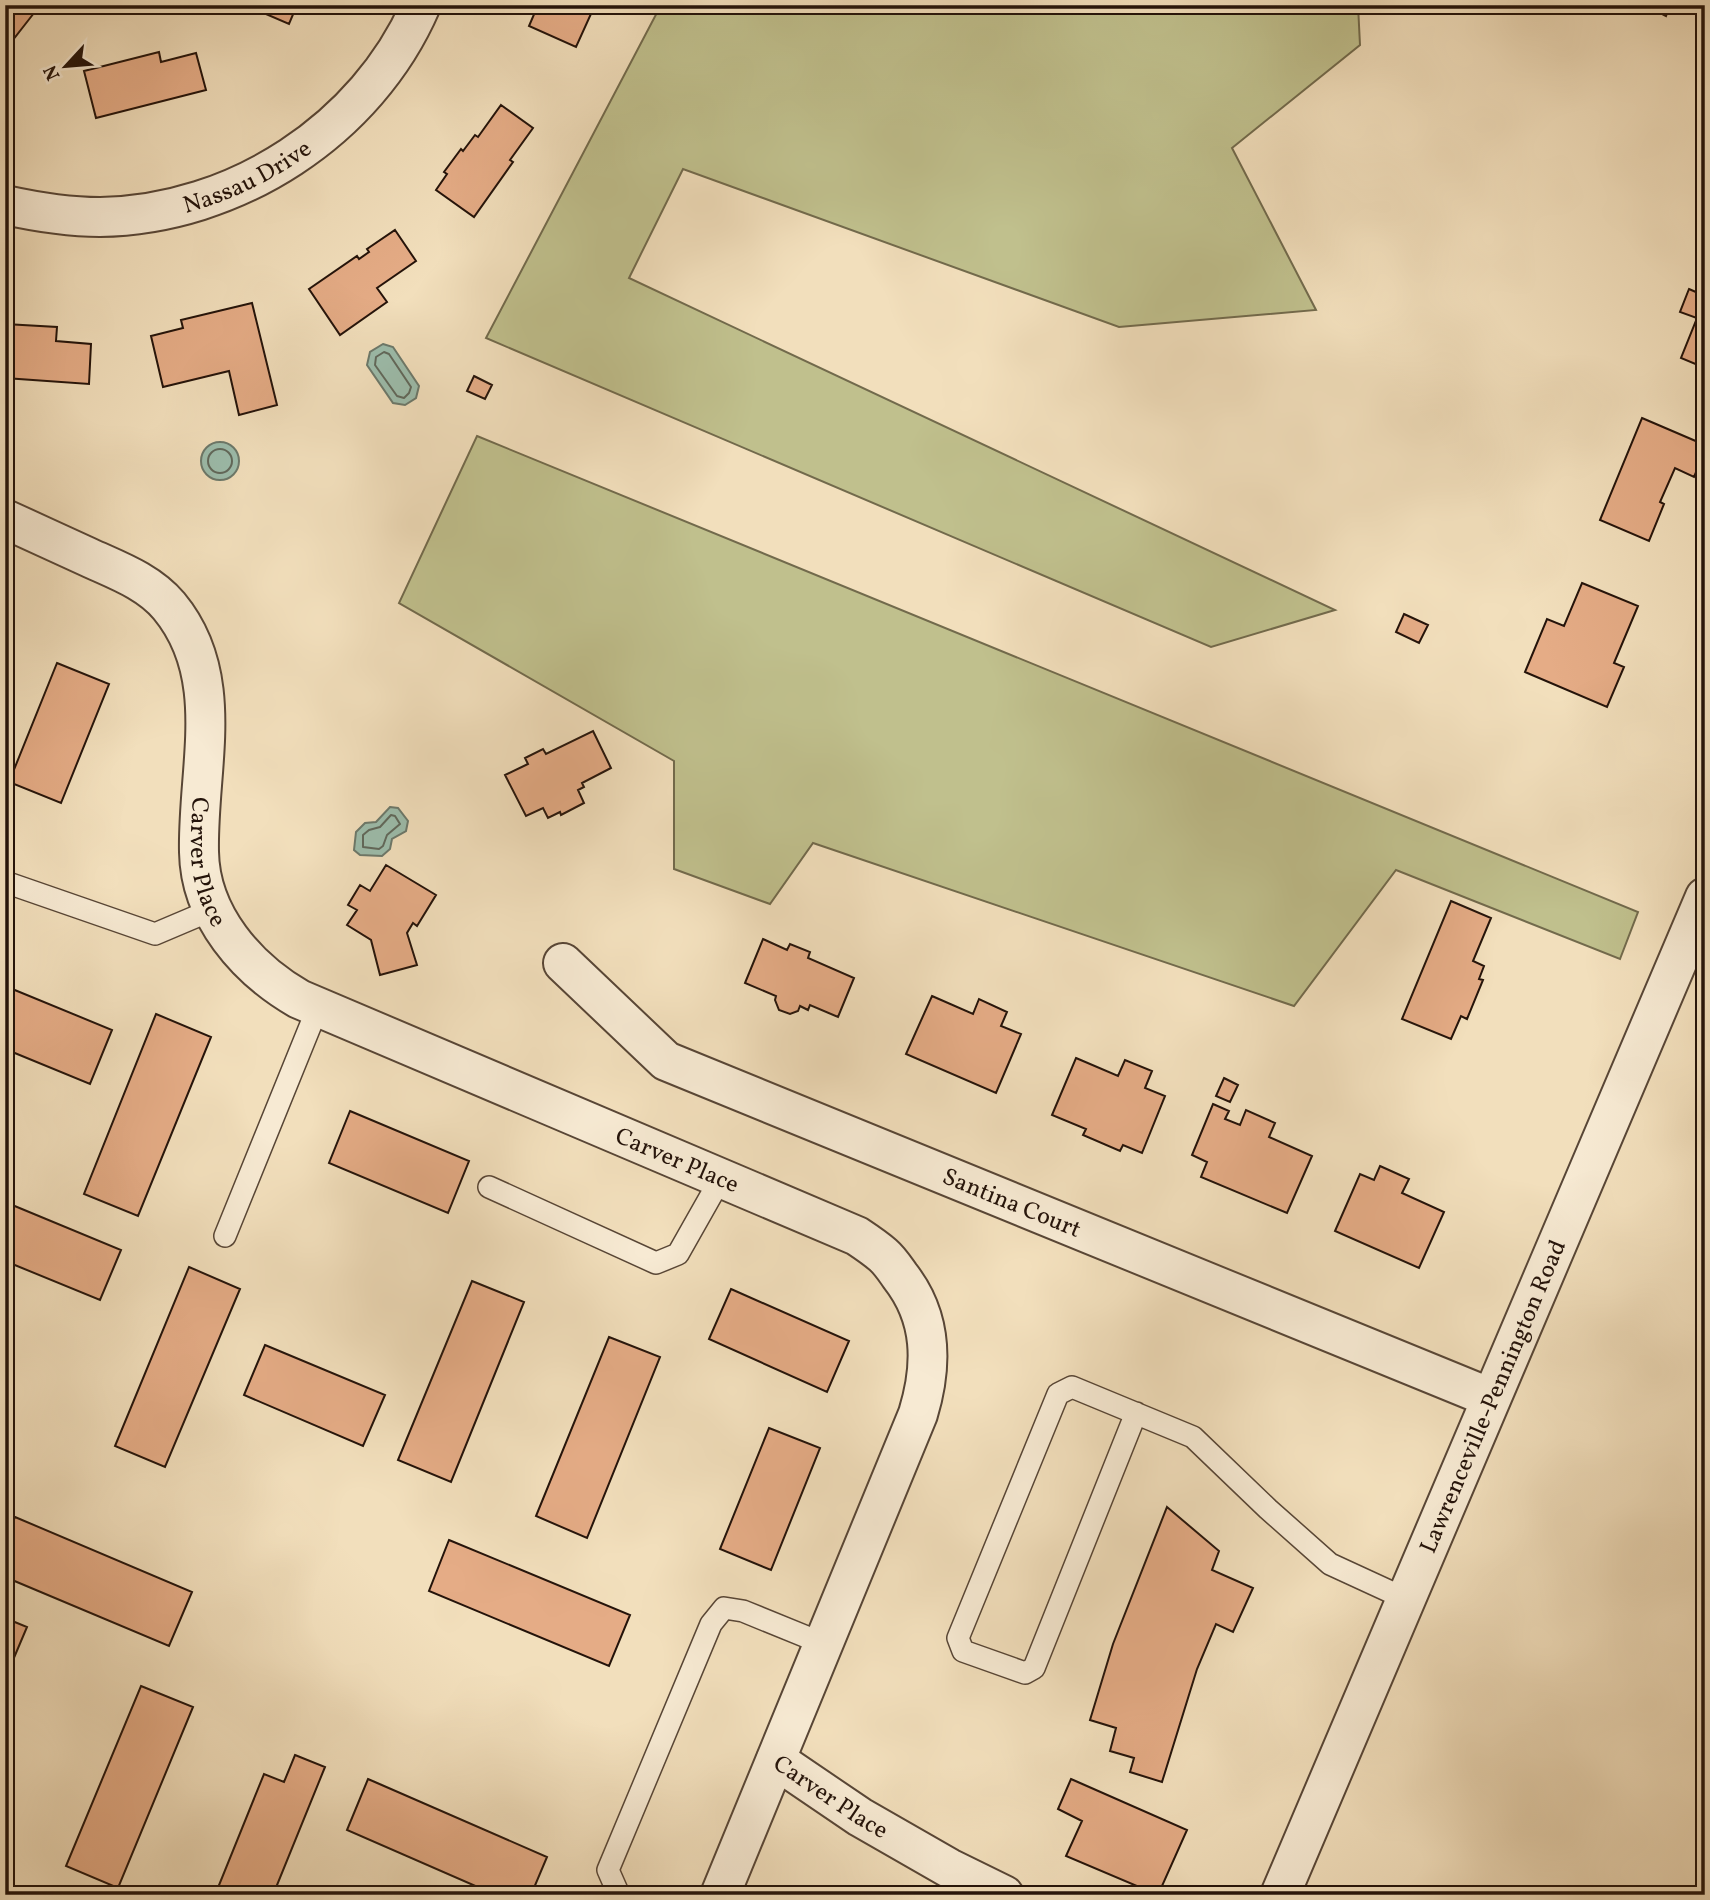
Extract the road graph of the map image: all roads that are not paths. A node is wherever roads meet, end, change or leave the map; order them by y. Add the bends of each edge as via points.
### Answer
1 (421, 5) edge
2 (5, 205) edge
3 (5, 519) edge
4 (5, 882) edge
5 (1705, 897) edge
6 (214, 908) junction
7 (563, 963) dead end
8 (318, 1007) junction
9 (721, 1178) junction
10 (489, 1187) dead end
11 (225, 1236) dead end
12 (1491, 1398) junction
13 (1136, 1413) junction
14 (1406, 1599) junction
15 (824, 1644) junction
16 (776, 1760) junction
17 (620, 1895) edge
18 (720, 1895) edge
19 (1004, 1895) edge
20 (1280, 1895) edge

1 - 2 street, Nassau Drive via 391,59 356,103 310,145 262,175 211,198 156,211 101,217 44,214
3 - 6 street, Carver Place via 138,580 168,604 188,634 202,669 206,701 199,855
4 - 6 lane via 155,934
5 - 12 street, Lawrenceville-Pennington Road
6 - 8 street, Carver Place via 224,931 247,961 278,987
7 - 12 street, Santina Court via 666,1061
8 - 9 street, Carver Place
8 - 11 lane
9 - 10 lane via 678,1254 656,1262
9 - 15 street, Carver Place via 857,1236 885,1256 910,1288 923,1318 929,1352 927,1384 918,1414
12 - 14 street, Lawrenceville-Pennington Road
13 - 13 lane via 1072,1387 1058,1394 958,1638 963,1651 1025,1673 1034,1668
13 - 14 lane via 1193,1437 1330,1564
14 - 20 street, Lawrenceville-Pennington Road
15 - 16 street, Carver Place
15 - 17 lane via 743,1611 724,1608 711,1624 608,1870
16 - 18 street
16 - 19 street, Carver Place via 860,1817

